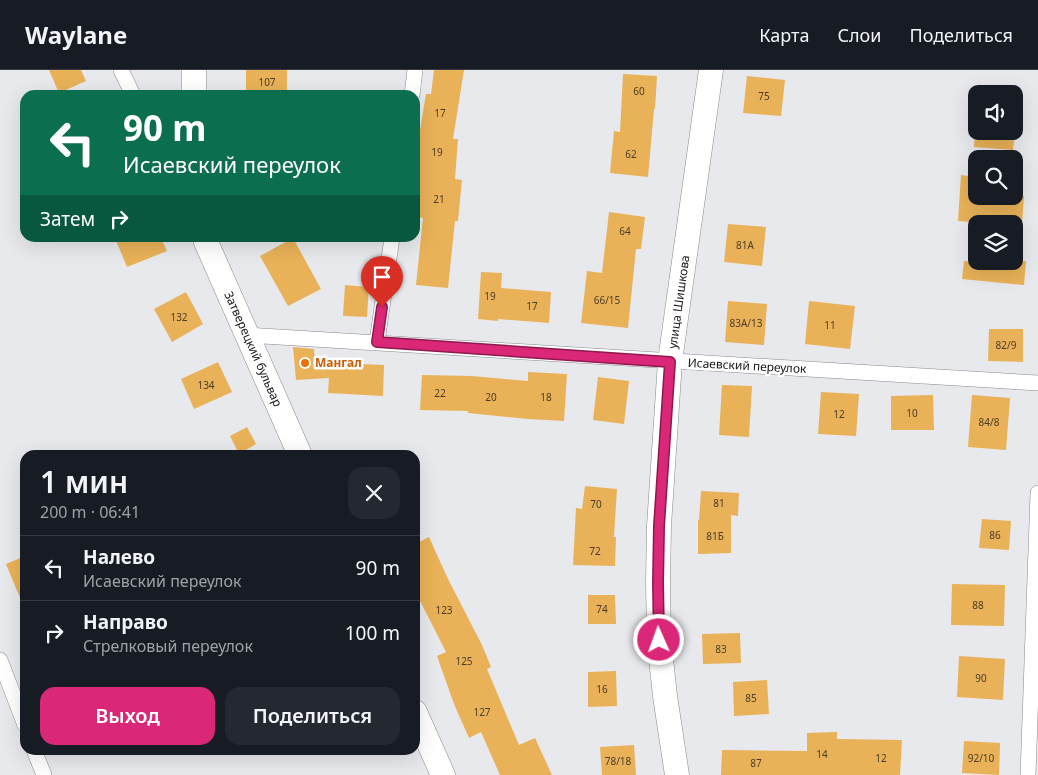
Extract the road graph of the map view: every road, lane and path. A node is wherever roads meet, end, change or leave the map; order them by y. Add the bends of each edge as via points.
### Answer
1 (121, 70) edge
2 (194, 70) edge
3 (415, 70) edge
4 (711, 70) edge
5 (131, 90) edge
6 (194, 90) edge
7 (413, 90) edge
8 (206, 242) edge
9 (391, 242) edge
10 (246, 335) junction
11 (377, 342) junction
12 (670, 362) junction
13 (1038, 383) edge
14 (298, 450) edge
15 (1038, 493) edge
16 (0, 660) edge
17 (20, 712) edge
18 (420, 723) edge
19 (36, 755) edge
20 (44, 775) edge
21 (443, 775) edge
22 (677, 775) edge
23 (1028, 775) edge

1 - 5 street
2 - 6 main road
3 - 7 street
4 - 12 main road, улица Шишкова
8 - 10 main road, Затверецкий бульвар
9 - 11 street
10 - 11 street, Исаевский переулок
10 - 14 main road, Затверецкий бульвар
11 - 12 street, Исаевский переулок
12 - 13 street, Исаевский переулок
12 - 22 main road, улица Шишкова via 659,526 658,611 662,668
15 - 23 street
16 - 17 street
18 - 21 main road
19 - 20 street

